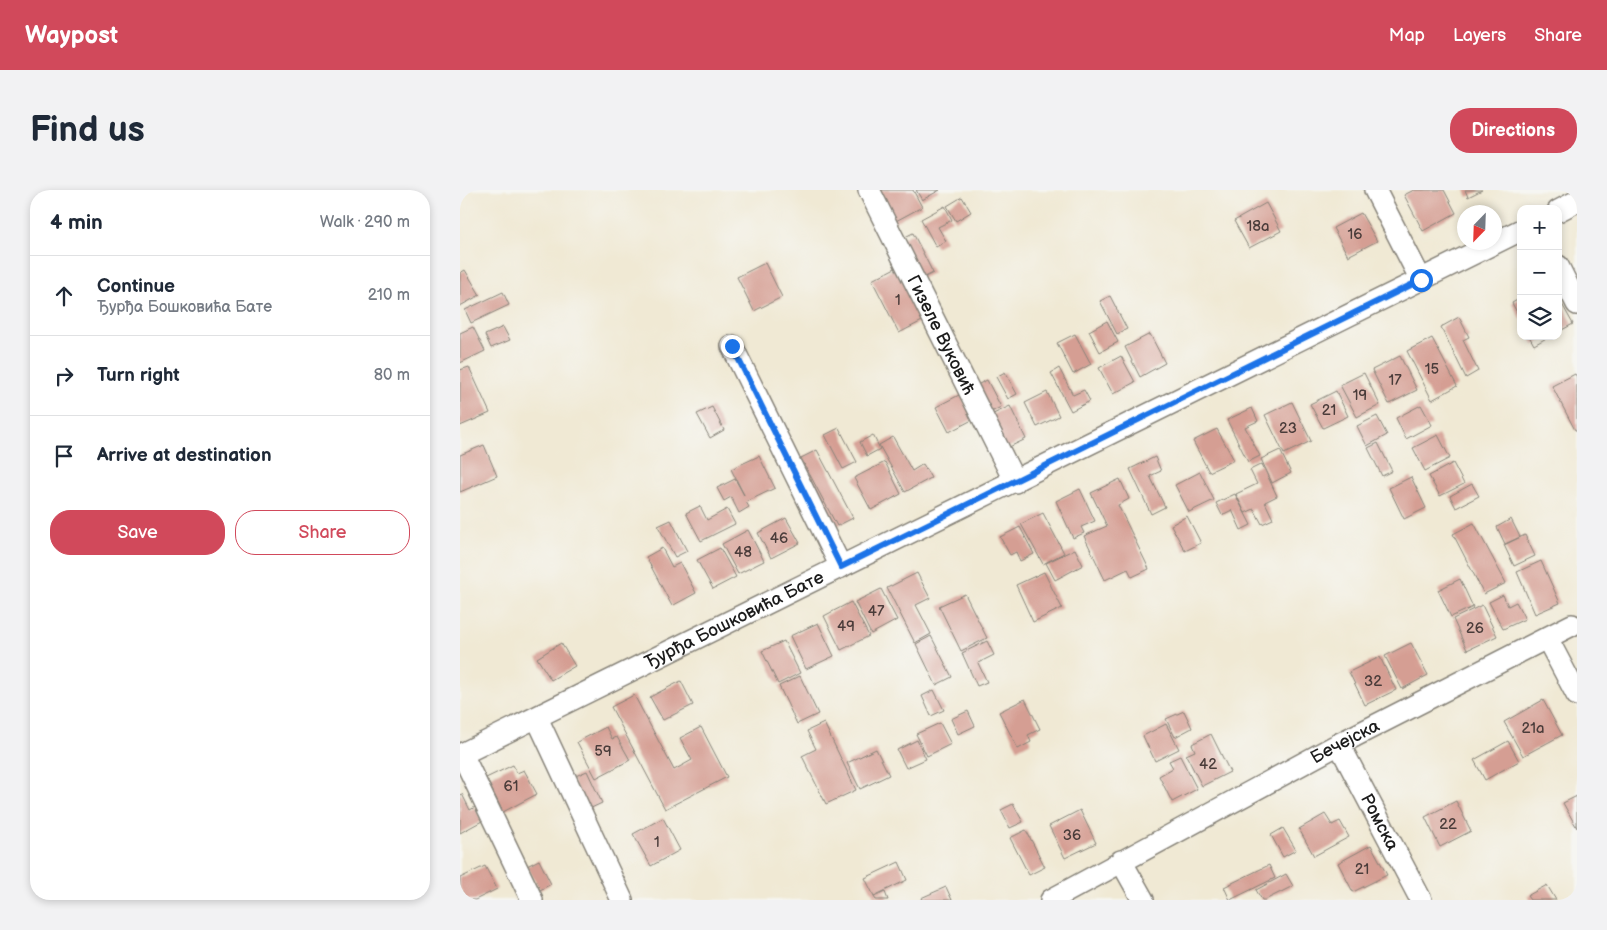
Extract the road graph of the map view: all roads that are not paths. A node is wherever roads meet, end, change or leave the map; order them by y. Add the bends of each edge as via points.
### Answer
1 (869, 190) edge
2 (1375, 190) edge
3 (1577, 201) edge
4 (1562, 209) edge
5 (1517, 232) edge
6 (1562, 274) edge
7 (1421, 280) junction
8 (1577, 304) edge
9 (732, 346) dead end
10 (1015, 482) junction
11 (841, 567) junction
12 (1572, 625) dead end
13 (1547, 638) junction
14 (1577, 695) edge
15 (537, 718) junction
16 (1339, 744) junction
17 (461, 755) edge
18 (1121, 861) junction
19 (532, 900) edge
20 (622, 900) edge
21 (1051, 900) edge
22 (1143, 900) edge
23 (1421, 900) edge

1 - 10 street, Гизеле Вуковић
2 - 7 street
3 - 4 street
5 - 7 street, Ђурђа Бошковића Бате
6 - 8 street
7 - 10 street, Ђурђа Бошковића Бате
9 - 11 street
10 - 11 street, Ђурђа Бошковића Бате
11 - 15 street, Ђурђа Бошковића Бате
12 - 13 street, Бечејска
13 - 14 street
13 - 16 street, Бечејска
15 - 17 street, Ђурђа Бошковића Бате
15 - 20 street
16 - 18 street, Бечејска
16 - 23 street, Ромска
17 - 19 street
18 - 21 street, Бечејска
18 - 22 street

